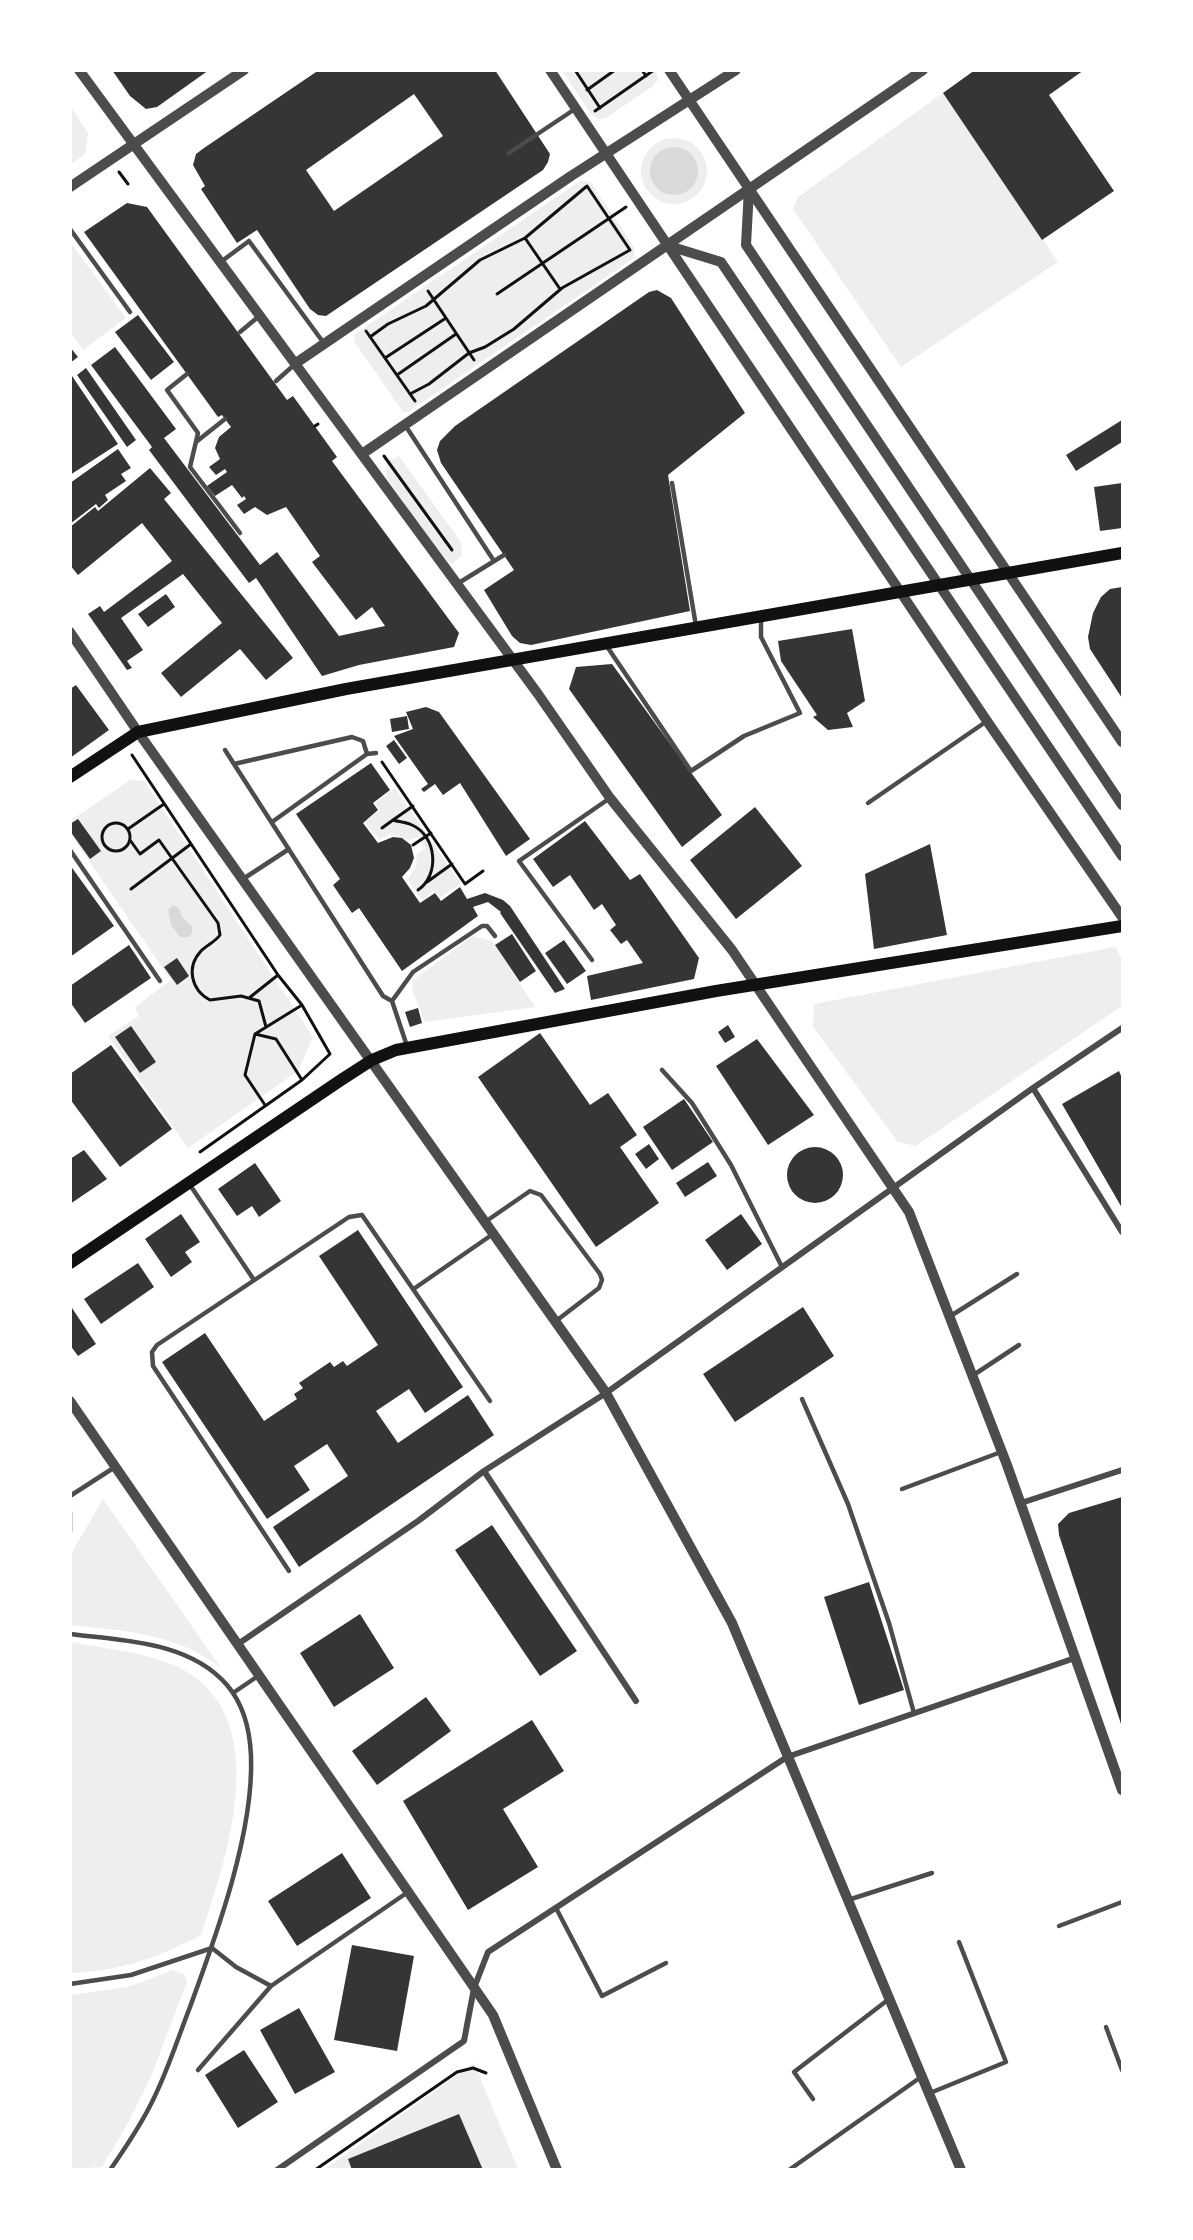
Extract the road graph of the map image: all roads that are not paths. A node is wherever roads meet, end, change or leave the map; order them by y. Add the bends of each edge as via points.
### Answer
1 (79, 70) edge
2 (244, 70) edge
3 (550, 70) edge
4 (669, 70) edge
5 (736, 70) edge
6 (924, 70) edge
7 (690, 101) junction
8 (575, 109) junction
9 (135, 144) junction
10 (509, 153) dead end
11 (606, 154) junction
12 (70, 187) edge
13 (749, 189) junction
14 (70, 230) edge
15 (669, 246) junction
16 (222, 261) junction
17 (130, 312) dead end
18 (261, 315) junction
19 (240, 332) dead end
20 (324, 344) junction
21 (296, 363) junction
22 (187, 374) dead end
23 (276, 381) dead end
24 (225, 419) dead end
25 (405, 425) junction
26 (196, 442) junction
27 (362, 454) junction
28 (672, 483) dead end
29 (240, 533) dead end
30 (1122, 553) edge
31 (504, 555) dead end
32 (494, 561) junction
33 (1009, 573) junction
34 (970, 580) junction
35 (462, 581) junction
36 (939, 585) junction
37 (902, 591) junction
38 (761, 616) junction
39 (696, 628) junction
40 (70, 632) edge
41 (606, 645) junction
42 (514, 661) junction
43 (987, 721) junction
44 (138, 732) junction
45 (1122, 742) edge
46 (225, 750) dead end
47 (376, 753) road end
48 (367, 754) junction
49 (234, 764) junction
50 (70, 777) edge
51 (610, 798) junction
52 (868, 803) dead end
53 (1122, 805) edge
54 (272, 822) junction
55 (289, 849) junction
56 (70, 850) edge
57 (1122, 856) edge
58 (243, 879) junction
59 (1122, 917) edge
60 (1122, 926) edge
61 (495, 936) dead end
62 (592, 960) dead end
63 (160, 981) dead end
64 (754, 985) junction
65 (392, 1001) junction
66 (1122, 1028) edge
67 (407, 1048) junction
68 (372, 1060) junction
69 (662, 1070) dead end
70 (1034, 1088) junction
71 (189, 1182) junction
72 (894, 1189) junction
73 (485, 1222) junction
74 (1122, 1232) edge
75 (494, 1234) junction
76 (70, 1263) edge
77 (782, 1266) junction
78 (1017, 1274) dead end
79 (254, 1280) junction
80 (415, 1288) junction
81 (949, 1317) junction
82 (556, 1322) junction
83 (1019, 1345) dead end
84 (972, 1376) junction
85 (606, 1393) junction
86 (802, 1399) dead end
87 (70, 1401) edge
88 (490, 1401) dead end
89 (1001, 1452) junction
90 (115, 1467) junction
91 (1122, 1470) edge
92 (484, 1472) junction
93 (902, 1489) dead end
94 (70, 1496) edge
95 (1021, 1503) junction
96 (70, 1512) edge
97 (70, 1532) edge
98 (290, 1571) dead end
99 (70, 1634) edge
100 (238, 1644) junction
101 (1075, 1658) junction
102 (259, 1675) junction
103 (233, 1693) junction
104 (636, 1701) dead end
105 (914, 1713) junction
106 (787, 1757) junction
107 (1122, 1790) edge
108 (932, 1873) dead end
109 (408, 1892) junction
110 (848, 1900) junction
111 (1122, 1902) edge
112 (556, 1908) junction
113 (1059, 1926) dead end
114 (959, 1942) dead end
115 (212, 1948) junction
116 (666, 1963) dead end
117 (70, 1984) edge
118 (271, 1986) junction
119 (474, 1988) junction
120 (889, 1999) junction
121 (1106, 2027) dead end
122 (198, 2070) dead end
123 (1122, 2070) edge
124 (921, 2077) junction
125 (929, 2094) junction
126 (813, 2099) dead end
127 (110, 2169) edge
128 (277, 2169) edge
129 (557, 2169) edge
130 (789, 2169) edge
131 (961, 2169) edge

1 - 9 street
2 - 9 street
3 - 8 street
4 - 7 street
5 - 7 street
6 - 13 street
7 - 11 street
7 - 13 street
8 - 10 lane
8 - 11 street
9 - 12 street
9 - 16 street
11 - 15 street
11 - 20 street
13 - 15 street
13 - 33 street
13 - 34 street via 746,245
14 - 17 lane
15 - 25 street
15 - 36 street via 721,261
15 - 37 street
16 - 18 street
16 - 20 lane via 249,241
18 - 19 lane
18 - 21 street
20 - 21 street
21 - 23 lane
21 - 27 street
22 - 26 lane via 166,390 198,433
24 - 26 lane
25 - 27 street
25 - 32 lane
26 - 29 lane via 190,467
27 - 35 street
28 - 39 lane
30 - 33 main road
31 - 32 lane
32 - 35 lane
33 - 34 main road
33 - 45 street
34 - 36 main road
34 - 53 street
35 - 42 street
36 - 37 main road
36 - 57 street
37 - 38 main road
37 - 43 street
38 - 39 main road
38 - 41 lane via 761,637 800,712 744,736 691,771
39 - 41 main road
40 - 44 street
41 - 42 main road
42 - 44 main road via 346,689
42 - 51 street
43 - 52 lane
43 - 59 street
44 - 50 main road
44 - 58 street
46 - 49 lane
47 - 48 lane
48 - 49 lane via 363,741 352,737
48 - 54 lane
49 - 54 lane
51 - 62 lane via 519,861
51 - 64 street via 732,950
54 - 55 lane
55 - 58 lane
55 - 65 lane via 383,996
56 - 63 lane
58 - 68 street
60 - 64 main road
61 - 65 lane via 487,926 482,926 432,957 413,972
64 - 67 main road
64 - 72 street
65 - 67 lane
66 - 70 street
67 - 68 main road
68 - 71 main road
68 - 73 street
69 - 77 lane via 692,1103 731,1165
70 - 72 street
70 - 74 street
71 - 76 main road
71 - 79 lane
72 - 77 street
72 - 81 street via 909,1212
73 - 75 street
73 - 82 lane via 530,1191 541,1195 600,1274 603,1280 598,1288
75 - 80 lane
75 - 82 street
77 - 85 street
78 - 81 lane
79 - 80 lane via 356,1214 367,1219
79 - 98 lane via 157,1345 150,1358
80 - 88 lane
81 - 84 street
82 - 85 street
83 - 84 lane
84 - 89 street
85 - 92 street
85 - 106 street via 732,1623
86 - 105 lane via 848,1504 889,1623
87 - 90 street
89 - 93 lane
89 - 95 street
90 - 94 lane
90 - 100 street
91 - 95 street
92 - 100 street
92 - 104 street
95 - 101 street
96 - 97 lane
99 - 103 lane via 176,1651 203,1665
100 - 102 street
101 - 105 street
101 - 107 street
102 - 103 lane
102 - 109 street
103 - 115 lane via 250,1737 250,1789 237,1857
105 - 106 street
106 - 110 street
106 - 112 street
108 - 110 lane
109 - 118 lane
109 - 119 street
110 - 120 street
111 - 113 lane
112 - 116 lane via 602,1996
112 - 119 street via 488,1952
114 - 125 lane via 1006,2062
115 - 117 lane via 131,1975
115 - 118 lane
115 - 127 lane via 163,2080 141,2123
118 - 122 lane
119 - 128 street via 464,2041
119 - 129 street via 493,2015
120 - 124 street
120 - 126 lane via 794,2072
121 - 123 lane
124 - 125 street
124 - 130 lane
125 - 131 street

